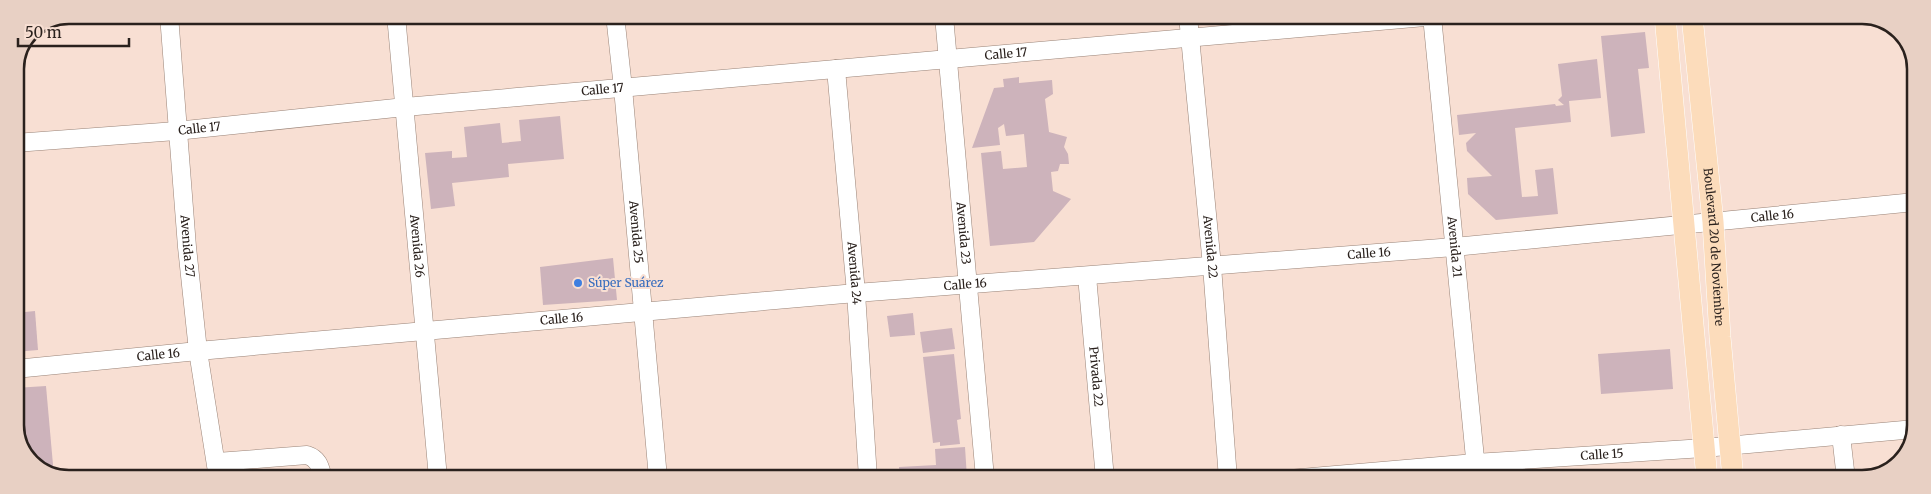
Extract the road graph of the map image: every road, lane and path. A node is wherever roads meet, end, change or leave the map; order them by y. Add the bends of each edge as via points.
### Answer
1 (169, 24) edge
2 (397, 24) edge
3 (616, 24) edge
4 (945, 24) edge
5 (1189, 24) edge
6 (1344, 24) edge
7 (1433, 24) edge
8 (1666, 24) edge
9 (1693, 24) edge
10 (1190, 38) junction
11 (948, 59) junction
12 (836, 69) junction
13 (623, 88) junction
14 (405, 108) junction
15 (176, 131) junction
16 (24, 142) edge
17 (1907, 203) edge
18 (1713, 222) junction
19 (1684, 225) junction
20 (1454, 247) junction
21 (1212, 266) junction
22 (1087, 276) junction
23 (968, 284) junction
24 (856, 293) junction
25 (643, 312) junction
26 (425, 332) junction
27 (198, 351) junction
28 (24, 368) edge
29 (1907, 430) edge
30 (1841, 435) junction
31 (1730, 445) junction
32 (1704, 448) junction
33 (218, 470) edge
34 (321, 470) edge
35 (437, 470) edge
36 (657, 470) edge
37 (867, 470) edge
38 (985, 470) edge
39 (1104, 470) edge
40 (1227, 470) edge
41 (1476, 470) edge
42 (1486, 470) edge
43 (1705, 470) edge
44 (1732, 470) edge
45 (1845, 470) edge

1 - 15 street, Avenida 27
2 - 14 street, Avenida 26
3 - 13 street, Avenida 25
4 - 11 street, Avenida 23
5 - 10 street, Avenida 22
6 - 10 street, Calle 17
7 - 20 street, Avenida 21
8 - 19 main road, Boulevard 20 de Noviembre
9 - 18 main road, Boulevard 20 de Noviembre
10 - 11 street, Calle 17
10 - 21 street, Avenida 22
11 - 12 street, Calle 17
11 - 23 street, Avenida 23
12 - 13 street, Calle 17
12 - 24 street, Avenida 24
13 - 14 street, Calle 17
13 - 25 street, Avenida 25
14 - 15 street, Calle 17
14 - 26 street, Avenida 26
15 - 16 street, Calle 17
15 - 27 street, Avenida 27
17 - 18 street, Calle 16
18 - 19 street, Calle 16
18 - 31 main road, Boulevard 20 de Noviembre
19 - 20 street, Calle 16
19 - 32 main road, Boulevard 20 de Noviembre
20 - 21 street, Calle 16
20 - 41 street, Avenida 21
21 - 22 street, Calle 16
21 - 40 street, Avenida 22
22 - 23 street, Calle 16
22 - 39 street, Privada 22
23 - 24 street, Calle 16
23 - 38 street, Avenida 23
24 - 25 street, Calle 16
24 - 37 street, Avenida 24
25 - 26 street, Calle 16
25 - 36 street, Avenida 25
26 - 27 street, Calle 16
26 - 35 street, Avenida 26
27 - 28 street, Calle 16
27 - 33 street, Avenida 27
29 - 30 street, Calle 15
30 - 31 street, Calle 15
30 - 45 street
31 - 32 street, Calle 15
31 - 44 main road, Boulevard 20 de Noviembre
32 - 42 street, Calle 15
32 - 43 main road, Boulevard 20 de Noviembre
33 - 34 street via 307,455 314,457

